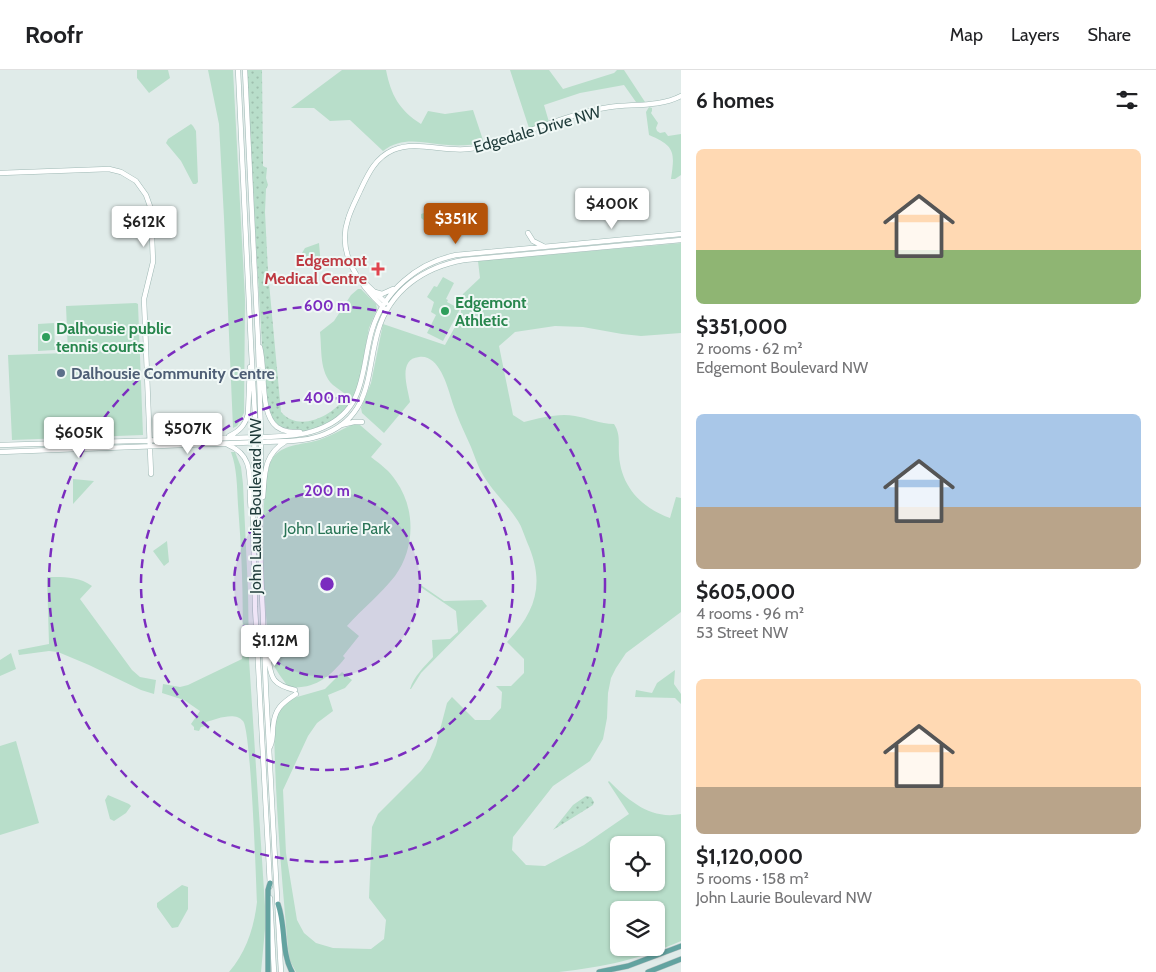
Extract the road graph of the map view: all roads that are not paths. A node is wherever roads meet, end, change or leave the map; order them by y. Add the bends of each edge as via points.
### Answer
1 (238, 70) edge
2 (245, 70) edge
3 (681, 96) edge
4 (0, 173) edge
5 (528, 233) dead end
6 (681, 234) edge
7 (681, 240) edge
8 (545, 246) junction
9 (361, 281) junction
10 (398, 285) junction
11 (374, 291) junction
12 (383, 304) junction
13 (390, 305) junction
14 (387, 311) junction
15 (258, 340) junction
16 (251, 346) junction
17 (362, 422) dead end
18 (340, 426) junction
19 (308, 433) junction
20 (226, 438) junction
21 (261, 439) junction
22 (255, 440) junction
23 (287, 441) junction
24 (150, 444) junction
25 (224, 444) junction
26 (0, 445) edge
27 (0, 452) edge
28 (151, 474) dead end
29 (253, 520) junction
30 (260, 546) junction
31 (264, 643) junction
32 (269, 748) junction
33 (270, 883) junction
34 (278, 904) junction
35 (681, 946) edge
36 (681, 959) edge
37 (268, 972) edge
38 (274, 972) edge
39 (281, 972) edge
40 (292, 972) edge
41 (599, 972) edge
42 (648, 972) edge

1 - 16 main road, John Laurie Boulevard NW
2 - 15 main road, John Laurie Boulevard NW
3 - 9 main road, Edgedale Drive NW via 659,103 599,109 483,147 458,150 408,146 392,150 378,160 368,174 348,219 345,239 348,257
4 - 24 main road via 109,169 132,179 146,195 152,213 154,257 144,299
5 - 8 main road via 532,240
6 - 8 main road
7 - 13 main road via 452,262 418,277
8 - 10 main road via 449,256 424,267
9 - 11 main road, Edgedale Drive NW
9 - 12 main road, Edgedale Drive NW via 363,287
10 - 11 main road via 384,293
10 - 12 main road
11 - 12 main road, Edgedale Drive NW
12 - 13 main road, Edgedale Drive NW
12 - 14 main road, Edgedale Drive NW
12 - 19 main road via 372,330 358,395 339,418
13 - 14 main road
14 - 18 main road via 378,330 362,402
15 - 19 main road via 270,419 282,430
15 - 21 main road, John Laurie Boulevard NW
16 - 20 main road via 248,414 242,428
16 - 22 main road, John Laurie Boulevard NW
17 - 18 main road
18 - 23 main road via 315,438
19 - 21 main road
20 - 22 main road
20 - 24 main road
21 - 22 main road
21 - 23 main road
21 - 30 main road, John Laurie Boulevard NW
22 - 25 main road
22 - 29 main road, John Laurie Boulevard NW
23 - 30 main road via 274,450 267,465
24 - 25 main road
24 - 26 main road
24 - 27 main road
24 - 28 main road
25 - 29 main road via 240,451 247,462
29 - 33 main road, John Laurie Boulevard NW
30 - 31 main road, John Laurie Boulevard NW
31 - 32 main road, John Laurie Boulevard NW
31 - 32 main road via 271,676 295,692 277,710
32 - 34 main road, John Laurie Boulevard NW
33 - 37 main road
33 - 38 main road, John Laurie Boulevard NW
34 - 39 main road, John Laurie Boulevard NW
34 - 40 main road
35 - 41 main road via 628,966
36 - 42 main road

